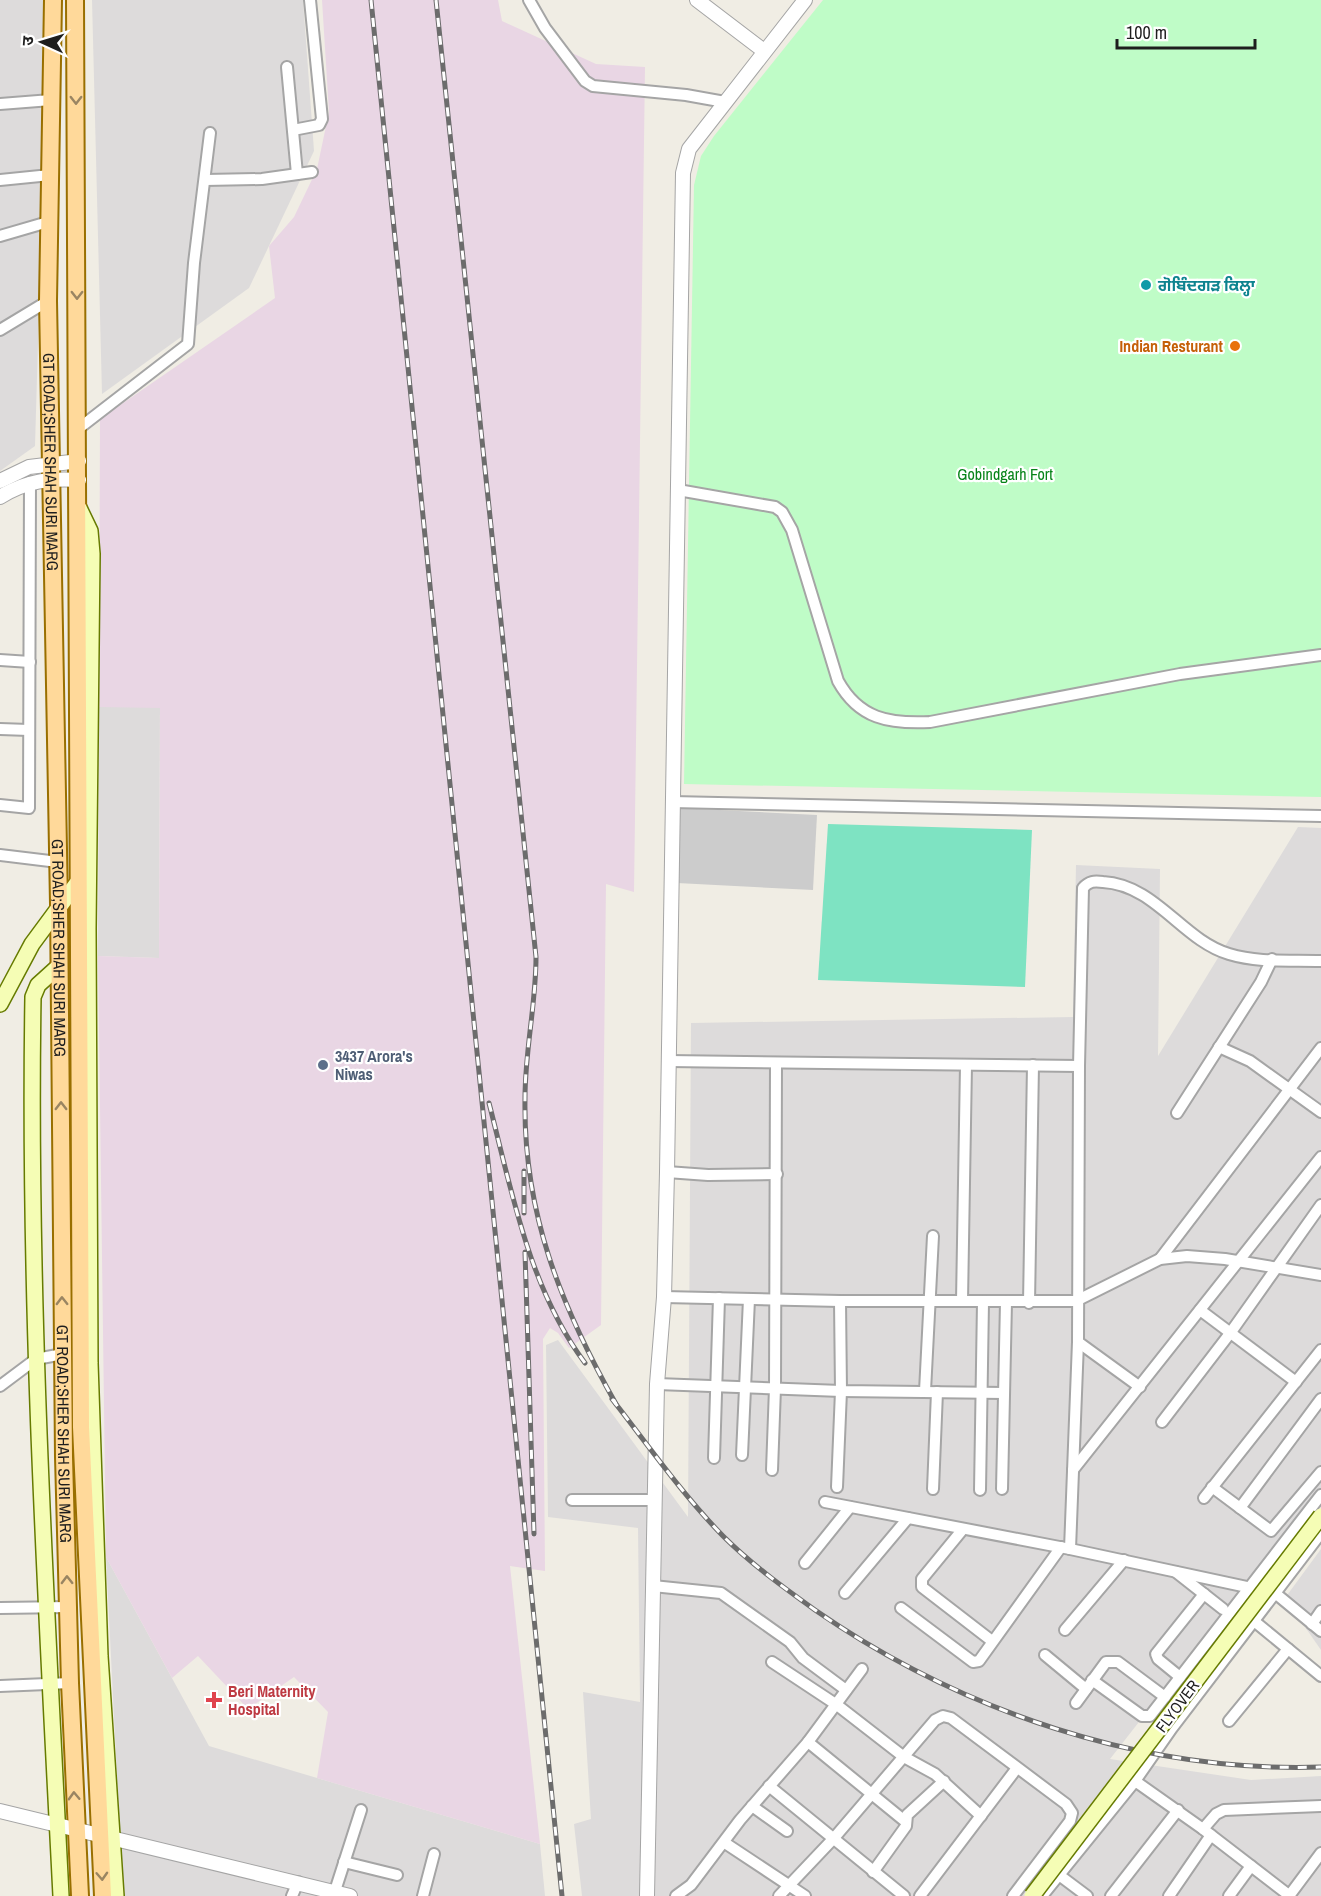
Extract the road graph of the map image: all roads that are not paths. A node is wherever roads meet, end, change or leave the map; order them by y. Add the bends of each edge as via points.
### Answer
1 (53, 0) edge
2 (75, 0) edge
3 (310, 0) edge
4 (530, 0) edge
5 (697, 0) edge
6 (805, 0) edge
7 (764, 51) junction
8 (287, 67) dead end
9 (51, 100) junction
10 (724, 102) junction
11 (0, 104) edge
12 (293, 130) junction
13 (210, 133) dead end
14 (312, 172) dead end
15 (297, 174) junction
16 (50, 175) junction
17 (0, 180) edge
18 (205, 180) junction
19 (48, 222) junction
20 (0, 236) edge
21 (48, 301) junction
22 (0, 330) edge
23 (78, 429) junction
24 (79, 461) junction
25 (51, 470) junction
26 (79, 480) junction
27 (0, 481) edge
28 (30, 482) junction
29 (678, 490) junction
30 (0, 497) edge
31 (79, 508) junction
32 (1321, 655) edge
33 (0, 660) edge
34 (30, 662) junction
35 (0, 729) edge
36 (29, 730) junction
37 (672, 802) junction
38 (0, 805) edge
39 (1321, 816) edge
40 (0, 855) edge
41 (58, 862) junction
42 (80, 879) junction
43 (59, 904) junction
44 (1272, 960) junction
45 (1321, 961) edge
46 (60, 966) junction
47 (0, 1004) edge
48 (1219, 1047) junction
49 (1321, 1048) edge
50 (668, 1061) junction
51 (776, 1063) junction
52 (966, 1065) junction
53 (1033, 1065) junction
54 (1078, 1066) junction
55 (1289, 1089) junction
56 (1321, 1112) edge
57 (1177, 1113) dead end
58 (1321, 1157) edge
59 (667, 1172) junction
60 (777, 1174) junction
61 (1321, 1205) edge
62 (933, 1236) dead end
63 (1160, 1259) junction
64 (1240, 1261) junction
65 (1276, 1268) junction
66 (1321, 1275) edge
67 (664, 1297) junction
68 (719, 1298) junction
69 (749, 1299) junction
70 (776, 1300) junction
71 (840, 1301) junction
72 (962, 1301) junction
73 (1076, 1301) junction
74 (930, 1302) junction
75 (983, 1302) junction
76 (1006, 1302) junction
77 (1029, 1303) junction
78 (1200, 1310) junction
79 (1231, 1332) junction
80 (1078, 1342) junction
81 (1321, 1350) edge
82 (63, 1354) junction
83 (36, 1359) junction
84 (1296, 1382) junction
85 (657, 1384) junction
86 (0, 1386) edge
87 (716, 1387) junction
88 (745, 1387) junction
89 (1140, 1387) junction
90 (775, 1388) junction
91 (841, 1391) junction
92 (925, 1391) junction
93 (937, 1392) junction
94 (982, 1393) junction
95 (1004, 1393) junction
96 (1321, 1399) edge
97 (1162, 1422) dead end
98 (742, 1455) dead end
99 (714, 1458) dead end
100 (772, 1470) dead end
101 (1073, 1470) junction
102 (1321, 1472) edge
103 (837, 1487) dead end
104 (1212, 1487) junction
105 (933, 1489) dead end
106 (1002, 1489) dead end
107 (980, 1490) dead end
108 (1321, 1495) edge
109 (1204, 1498) dead end
110 (572, 1500) dead end
111 (655, 1500) junction
112 (825, 1502) dead end
113 (850, 1507) junction
114 (1239, 1508) junction
115 (1321, 1516) edge
116 (908, 1518) junction
117 (963, 1529) junction
118 (1321, 1533) edge
119 (1066, 1548) junction
120 (1124, 1560) junction
121 (805, 1563) dead end
122 (1173, 1570) junction
123 (652, 1586) junction
124 (1251, 1587) junction
125 (845, 1593) dead end
126 (1275, 1593) junction
127 (1204, 1594) junction
128 (48, 1607) junction
129 (68, 1607) junction
130 (0, 1608) edge
131 (901, 1608) dead end
132 (1222, 1609) dead end
133 (1321, 1611) edge
134 (1254, 1621) junction
135 (1312, 1624) junction
136 (1065, 1630) dead end
137 (1321, 1631) edge
138 (992, 1641) junction
139 (1288, 1649) junction
140 (1045, 1655) dead end
141 (772, 1662) dead end
142 (862, 1669) dead end
143 (1321, 1676) edge
144 (1180, 1677) junction
145 (50, 1683) junction
146 (70, 1683) junction
147 (1089, 1684) junction
148 (0, 1686) edge
149 (846, 1690) junction
150 (1165, 1697) junction
151 (1076, 1703) dead end
152 (837, 1705) junction
153 (1229, 1721) dead end
154 (808, 1742) junction
155 (904, 1757) junction
156 (1017, 1768) junction
157 (944, 1781) junction
158 (1135, 1781) junction
159 (769, 1786) junction
160 (871, 1794) junction
161 (752, 1806) junction
162 (1321, 1806) edge
163 (361, 1810) dead end
164 (1178, 1810) junction
165 (0, 1811) edge
166 (981, 1816) junction
167 (906, 1821) junction
168 (1070, 1821) junction
169 (57, 1824) junction
170 (75, 1827) junction
171 (787, 1831) dead end
172 (1207, 1832) junction
173 (107, 1835) junction
174 (834, 1838) junction
175 (1087, 1839) junction
176 (725, 1843) junction
177 (1321, 1853) edge
178 (434, 1854) dead end
179 (344, 1862) junction
180 (1251, 1866) junction
181 (873, 1872) junction
182 (396, 1875) dead end
183 (1059, 1875) junction
184 (298, 1882) junction
185 (790, 1884) junction
186 (335, 1891) junction
187 (61, 1896) edge
188 (80, 1896) edge
189 (103, 1896) edge
190 (116, 1896) edge
191 (292, 1896) edge
192 (350, 1896) edge
193 (423, 1896) edge
194 (647, 1896) edge
195 (676, 1896) edge
196 (779, 1896) edge
197 (805, 1896) edge
198 (903, 1896) edge
199 (920, 1896) edge
200 (1013, 1896) edge
201 (1032, 1896) edge
202 (1042, 1896) edge
203 (1087, 1896) edge
204 (1111, 1896) edge
205 (1169, 1896) edge
206 (1229, 1896) edge
207 (1289, 1896) edge

1 - 9 main road, GT ROAD;SHER SHAH SURI MARG
2 -> 23 main road, GT ROAD;SHER SHAH SURI MARG
3 - 12 street via 322,119 319,125
4 - 10 street via 545,28 593,86 686,94
5 - 7 street
6 - 7 street
7 - 10 street
8 - 12 street
9 - 11 street
9 - 16 main road, GT ROAD;SHER SHAH SURI MARG
10 - 29 street via 689,148 683,173
12 - 15 street
13 - 18 street
14 - 15 street
15 - 18 street
16 - 17 street
16 - 19 main road, GT ROAD;SHER SHAH SURI MARG
18 - 23 street via 188,344
19 - 20 street
19 - 21 main road, GT ROAD;SHER SHAH SURI MARG
21 - 22 street
21 - 25 main road, GT ROAD;SHER SHAH SURI MARG
23 - 24 main road, GT ROAD;SHER SHAH SURI MARG
24 - 25 street
24 - 26 main road, GT ROAD;SHER SHAH SURI MARG
25 - 26 street
25 - 27 street via 29,467
25 - 28 street
25 - 41 main road, GT ROAD;SHER SHAH SURI MARG
26 - 31 main road, GT ROAD;SHER SHAH SURI MARG
28 - 30 street
28 - 34 street
29 - 32 street via 763,503 782,512 792,530 838,681 853,702 883,719 930,722 1169,676
29 - 37 street
31 - 42 main road, GT ROAD;SHER SHAH SURI MARG
31 - 173 main road via 90,531 92,554 88,929 90,1363
33 - 34 street
34 - 36 street
35 - 36 street
36 - 38 street via 29,808
37 - 39 street
37 - 50 street
40 - 41 street
41 - 43 main road, GT ROAD;SHER SHAH SURI MARG
42 - 43 main road
42 - 173 main road, GT ROAD;SHER SHAH SURI MARG via 81,1427
43 - 46 main road, GT ROAD;SHER SHAH SURI MARG
43 - 47 main road
44 - 45 street
44 - 48 street
44 - 54 street via 1228,954 1132,888 1089,882 1082,893
82 -> 46 main road, GT ROAD;SHER SHAH SURI MARG
46 - 83 main road via 38,985 33,997
48 - 55 street via 1250,1060
48 - 57 street
49 - 55 street
50 - 51 street
50 - 59 street
51 - 52 street
51 - 60 street
52 - 53 street
52 - 72 street
53 - 54 street
53 - 77 street
54 - 73 street
55 - 56 street
55 - 63 street
58 - 64 street
59 - 60 street
59 - 67 street
60 - 70 street
61 - 65 street
62 - 74 street
63 - 64 street via 1207,1256
63 - 73 street
64 - 65 street
64 - 78 street
65 - 66 street
65 - 79 street
67 - 68 street
67 - 85 street
68 - 69 street
68 - 87 street
69 - 70 street
69 - 88 street
70 - 71 street
70 - 90 street
71 - 74 street
71 - 91 street
72 - 74 street
72 - 75 street
73 - 77 street
73 - 80 street
74 - 92 street
75 - 76 street
75 - 94 street
76 - 77 street
76 - 95 street
78 - 79 street
78 - 89 street
79 - 84 street
79 - 97 street
80 - 89 street
80 - 101 street
81 - 84 street
82 - 83 street
129 -> 82 main road, GT ROAD;SHER SHAH SURI MARG
83 - 86 street
83 - 128 main road
84 - 104 street
85 - 87 street
85 - 111 street
87 - 88 street
87 - 99 street
88 - 90 street
88 - 98 street
89 - 101 street
90 - 91 street
90 - 100 street
91 - 92 street
91 - 103 street
92 - 93 street
93 - 94 street
93 - 105 street
94 - 95 street
94 - 107 street
95 - 106 street
96 - 114 street
101 - 119 street
102 - 114 street via 1274,1530 1266,1530
104 - 109 street
104 - 114 street
108 - 124 street
110 - 111 street
111 - 123 street
112 - 113 street
113 - 116 street
113 - 121 street
115 - 201 main road, FLYOVER, bridge
116 - 117 street
116 - 125 street
117 - 119 street
117 - 138 street via 921,1583
118 - 126 street
119 - 120 street
119 - 138 street
120 - 122 street
120 - 136 street
122 - 124 street
122 - 127 street
123 - 149 street via 721,1593 790,1642 802,1658
123 - 194 street
124 - 126 street
124 - 144 street
126 - 134 street
126 - 135 street
127 - 132 street
127 - 144 street via 1156,1654
128 - 129 street
128 - 130 street
128 - 145 main road
129 - 146 main road, GT ROAD;SHER SHAH SURI MARG
131 - 138 street via 973,1662 981,1659
133 - 135 street
134 - 139 street
134 - 158 street
135 - 137 street
139 - 143 street
139 - 153 street
140 - 147 street
141 - 152 street
142 - 149 street
144 - 150 street
145 - 146 street
145 - 148 street
145 - 169 main road
170 -> 146 main road, GT ROAD;SHER SHAH SURI MARG
147 - 150 street via 1145,1718
147 - 150 street via 1106,1662 1116,1660
147 - 151 street
149 - 152 street
152 - 154 street
152 - 155 street
154 - 159 street
154 - 160 street
155 - 156 street via 935,1720 946,1716
155 - 157 street
155 - 160 street
156 - 166 street
156 - 168 street via 1066,1804 1072,1813
157 - 166 street
157 - 167 street via 907,1815
158 - 164 street
158 - 175 street
159 - 161 street
159 - 174 street
160 - 167 street
160 - 174 street
161 - 171 street
161 - 176 street
162 - 172 street via 1224,1810 1216,1814
163 - 179 street
164 - 172 street
164 - 204 street
165 - 169 street
166 - 199 street
167 - 181 street
168 - 175 street
168 - 200 street
169 - 170 street
169 - 187 main road
170 - 173 street
170 - 188 main road, GT ROAD;SHER SHAH SURI MARG
172 - 180 street
172 - 205 street
173 - 184 street
173 -> 189 main road, GT ROAD;SHER SHAH SURI MARG
173 - 190 main road
174 - 181 street
174 - 185 street
175 - 183 street
176 - 185 street
176 - 195 street via 691,1885
177 - 207 street
178 - 193 street
179 - 182 street
179 - 186 street
180 - 206 street
180 - 207 street
181 - 198 street
183 - 202 street
183 - 203 street
184 - 186 street
184 - 191 street
185 - 196 street
185 - 197 street
186 - 192 street

